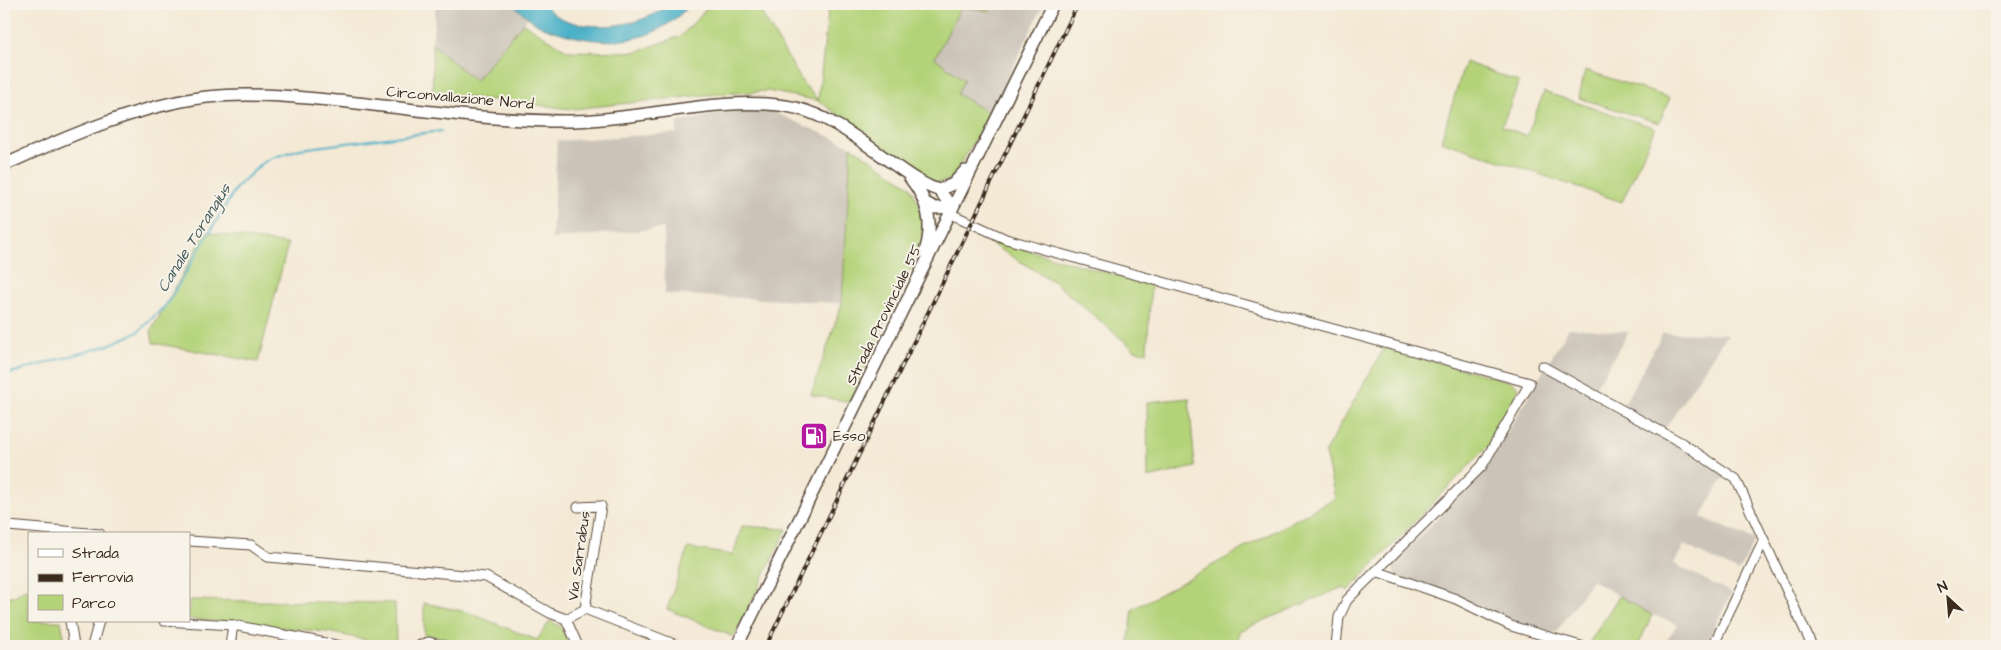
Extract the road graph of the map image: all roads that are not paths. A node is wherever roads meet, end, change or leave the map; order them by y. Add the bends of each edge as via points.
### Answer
1 (1053, 4) edge
2 (978, 154) junction
3 (4, 165) edge
4 (906, 174) junction
5 (939, 190) junction
6 (924, 202) junction
7 (951, 210) junction
8 (916, 284) junction
9 (1542, 366) dead end
10 (578, 507) dead end
11 (8, 526) dead end
12 (77, 532) edge
13 (1764, 540) junction
14 (190, 541) edge
15 (1376, 571) junction
16 (586, 609) junction
17 (566, 619) junction
18 (70, 622) edge
19 (99, 622) edge
20 (181, 622) edge
21 (233, 625) junction
22 (738, 643) edge
23 (74, 646) edge
24 (92, 646) edge
25 (230, 646) edge
26 (341, 646) edge
27 (418, 646) edge
28 (444, 646) edge
29 (578, 646) edge
30 (679, 646) edge
31 (1336, 646) edge
32 (1581, 646) edge
33 (1713, 646) edge
34 (1812, 646) edge

1 - 2 main road, Strada Provinciale 55
2 - 5 main road via 958,180
2 - 7 main road, Strada Provinciale 55
3 - 4 main road, Circonvallazione Nord via 99,125 160,107 257,91 552,121 612,120 732,104 778,106 796,109 836,125
4 - 5 main road, Circonvallazione Nord
4 - 6 main road, Circonvallazione Nord
5 - 7 main road, Circonvallazione Nord
6 - 7 main road via 935,208
6 - 8 main road, Circonvallazione Nord via 930,232
7 - 8 main road, Strada Provinciale 55
7 - 15 street via 1006,239 1530,383 1482,466
8 - 22 main road, Strada Provinciale 55
9 - 13 street via 1682,443 1736,479
10 - 16 street, Via Sarrabus via 601,506
11 - 12 street
13 - 33 street
13 - 34 street
14 - 17 street via 251,545 268,557 486,577 550,614
15 - 31 street via 1347,600 1339,617
15 - 32 street via 1456,599 1511,626
16 - 17 street, Via Sarrabus
16 - 30 street
17 - 29 street
18 - 23 street
19 - 24 street
20 - 21 street
21 - 25 street
21 - 26 street
27 - 28 street via 429,642

